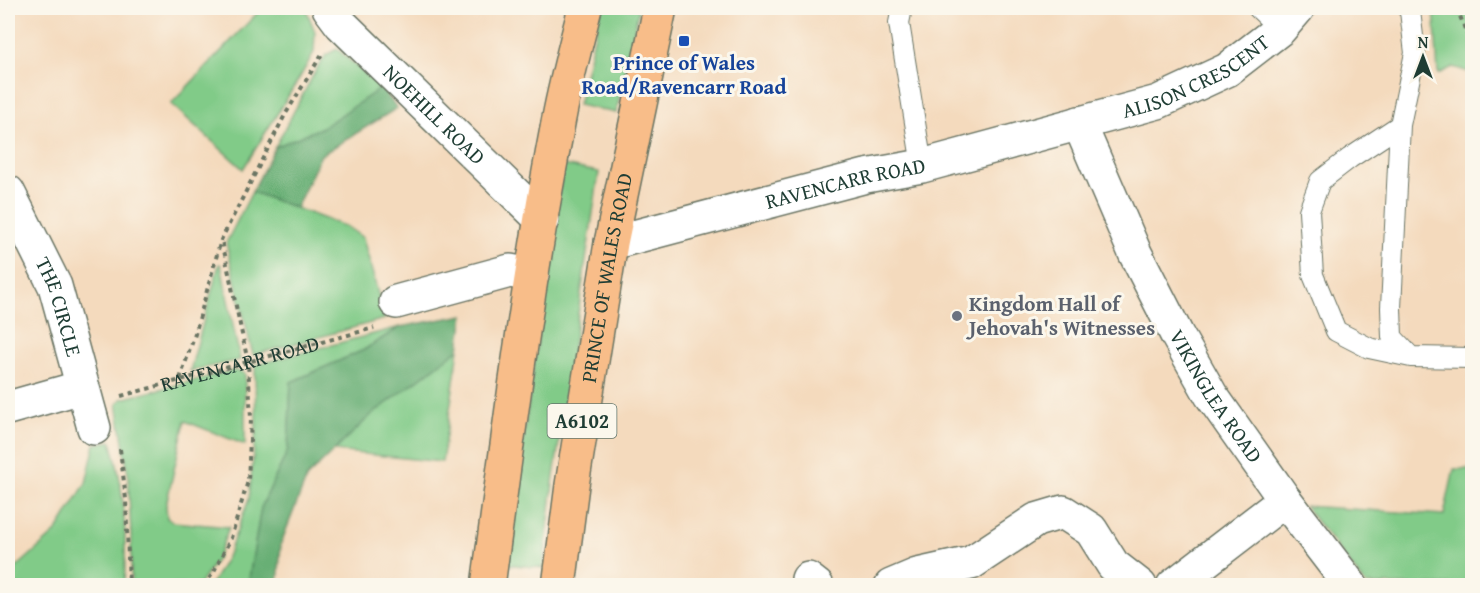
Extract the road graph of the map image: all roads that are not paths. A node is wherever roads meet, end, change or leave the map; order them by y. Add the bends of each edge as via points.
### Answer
1 (585, 8) edge
2 (660, 8) edge
3 (902, 8) edge
4 (1407, 8) edge
5 (1279, 15) edge
6 (335, 16) edge
7 (1079, 123) junction
8 (1400, 125) junction
9 (922, 166) junction
10 (8, 192) edge
11 (542, 220) junction
12 (611, 243) junction
13 (532, 275) junction
14 (389, 314) road end
15 (1411, 357) junction
16 (1473, 358) edge
17 (8, 408) edge
18 (1285, 500) junction
19 (488, 585) edge
20 (559, 585) edge
21 (891, 585) edge
22 (1140, 585) edge
23 (1173, 585) edge
24 (1350, 585) edge

1 - 11 highway via 559,116
2 - 12 highway, PRINCE OF WALES ROAD / A6102
3 - 9 lane via 899,23
4 - 8 lane via 1415,53
5 - 7 street, ALISON CRESCENT via 1227,70 1158,102
6 - 11 street, NOEHILL ROAD
7 - 9 street, RAVENCARR ROAD
7 - 18 street, VIKINGLEA ROAD via 1135,253 1177,335 1211,394
8 - 15 lane via 1392,337
8 - 15 lane via 1320,181 1309,211 1313,275 1336,331 1369,348
9 - 12 street, RAVENCARR ROAD via 866,176
10 - 17 street, THE CIRCLE via 55,286 88,406
11 - 13 highway
12 - 20 highway, PRINCE OF WALES ROAD / A6102
13 - 14 street via 510,271
13 - 19 highway
15 - 16 lane
18 - 23 street
18 - 24 street, VIKINGLEA ROAD
21 - 22 street via 971,563 1036,520 1063,512 1091,530 1113,565

